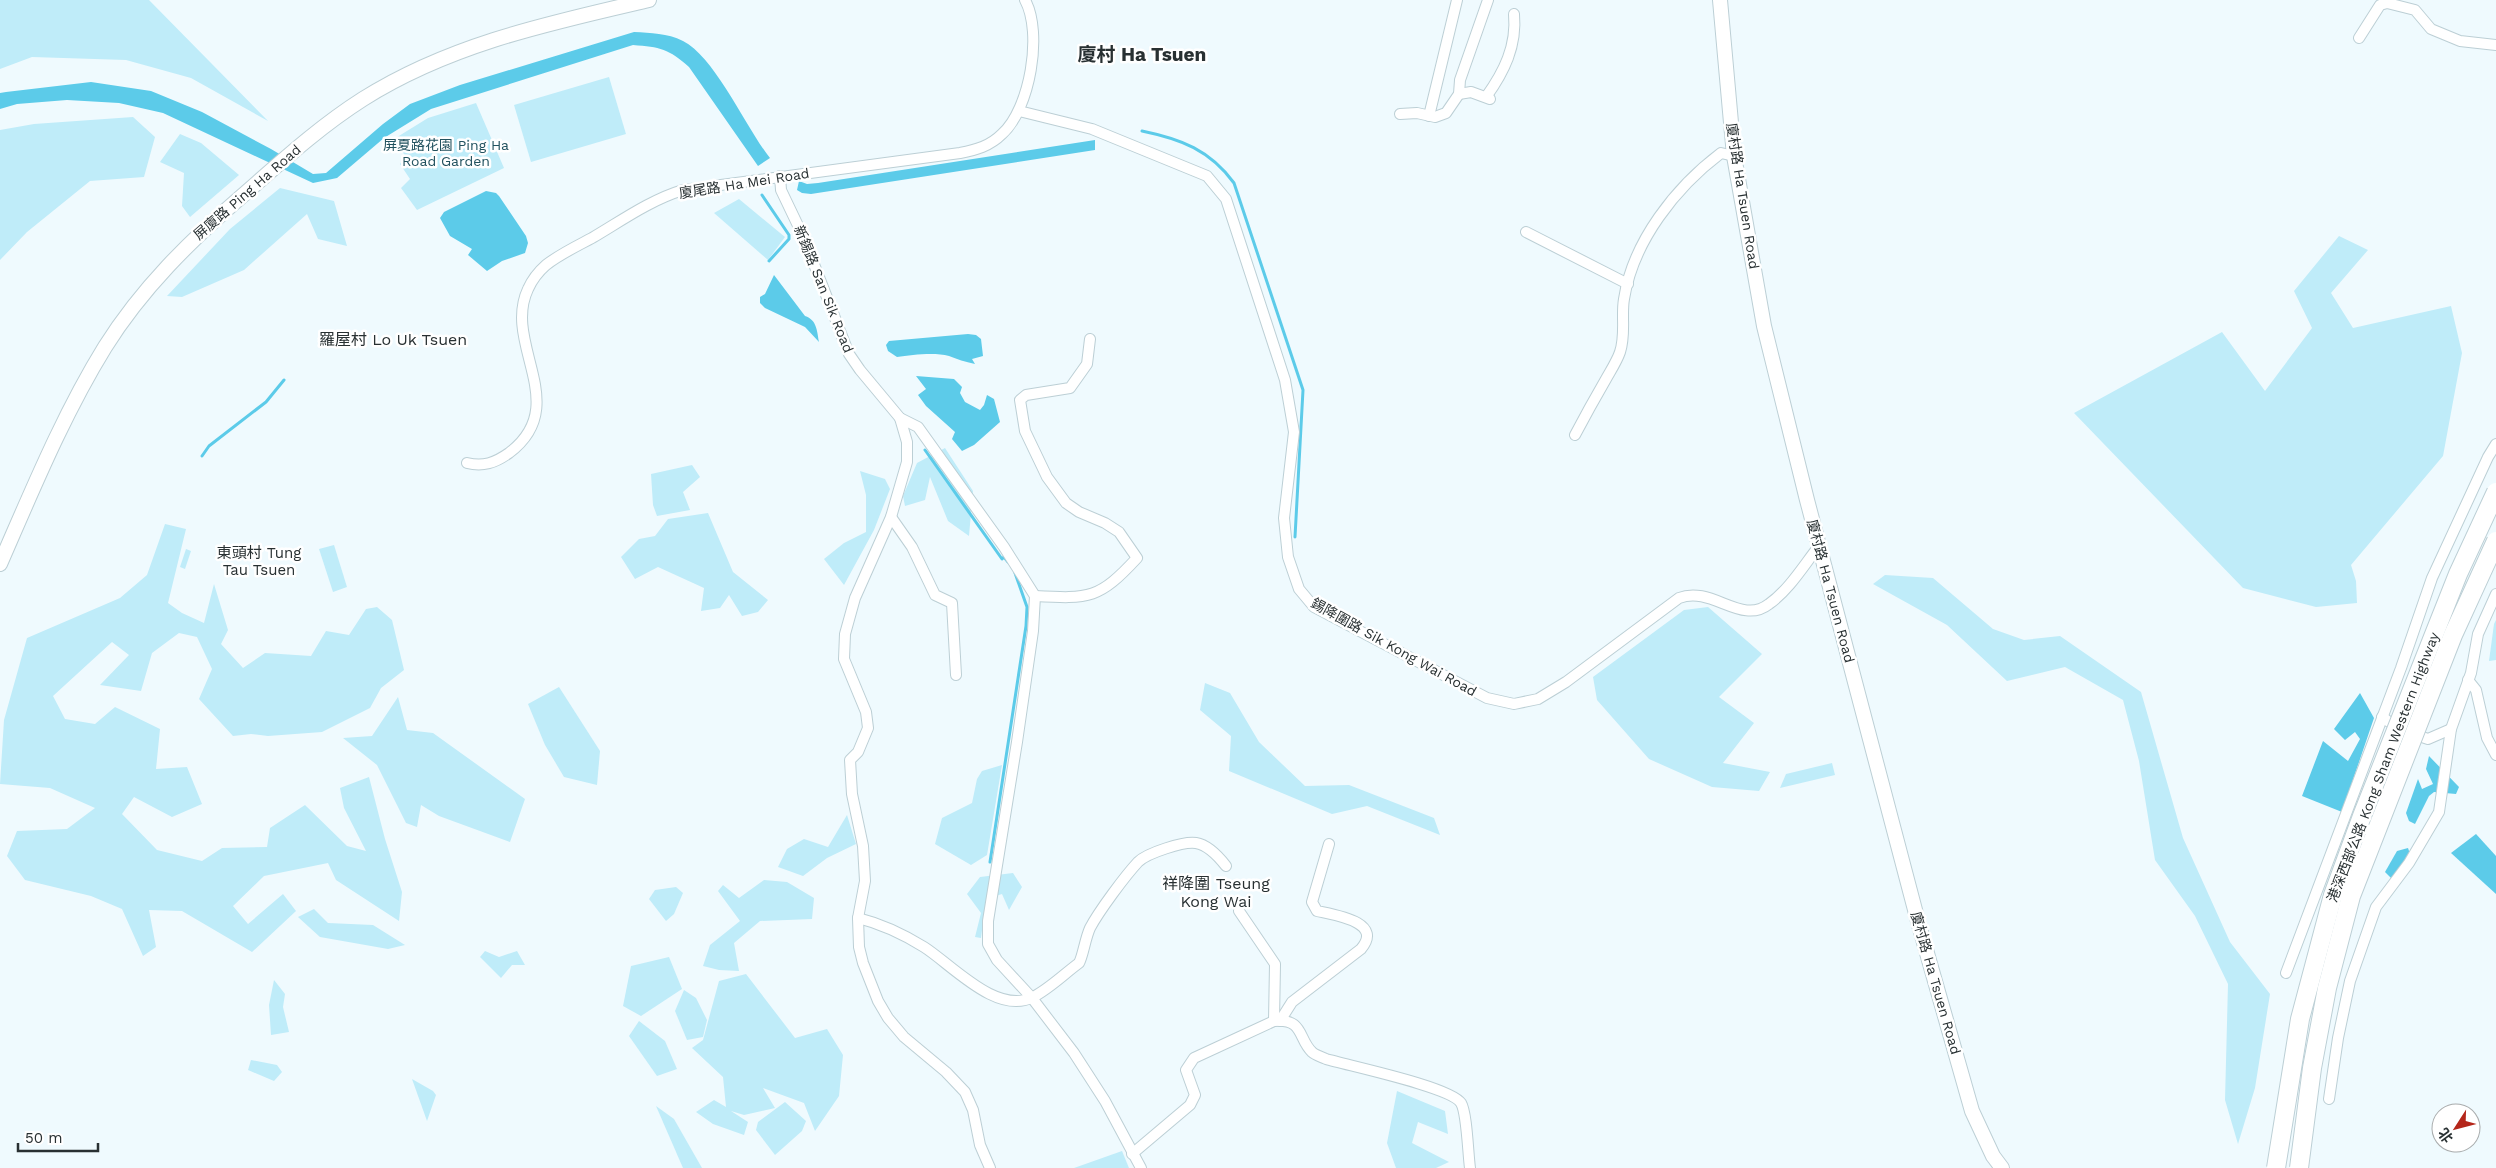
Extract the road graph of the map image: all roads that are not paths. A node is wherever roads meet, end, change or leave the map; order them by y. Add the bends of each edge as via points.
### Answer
1 (649, 0) edge
2 (1025, 0) edge
3 (1458, 0) edge
4 (1488, 0) edge
5 (1720, 0) edge
6 (1514, 14) dead end
7 (2359, 38) dead end
8 (2496, 45) edge
9 (1459, 94) junction
10 (1019, 111) junction
11 (1400, 114) dead end
12 (1429, 116) junction
13 (1734, 156) junction
14 (780, 176) junction
15 (1526, 232) dead end
16 (1628, 284) junction
17 (1090, 339) dead end
18 (900, 418) junction
19 (1575, 435) dead end
20 (2496, 444) edge
21 (467, 463) dead end
22 (2496, 492) edge
23 (891, 517) junction
24 (2496, 541) edge
25 (1820, 546) junction
26 (0, 564) edge
27 (2496, 594) edge
28 (1035, 596) junction
29 (956, 675) dead end
30 (2468, 680) junction
31 (2382, 717) junction
32 (2451, 729) junction
33 (2496, 755) edge
34 (1330, 844) dead end
35 (1226, 866) dead end
36 (1239, 911) dead end
37 (858, 918) junction
38 (2286, 973) dead end
39 (1032, 998) junction
40 (1277, 1021) junction
41 (2330, 1099) dead end
42 (1132, 1154) junction
43 (990, 1168) edge
44 (1141, 1168) edge
45 (1470, 1168) edge
46 (2002, 1168) edge
47 (2276, 1168) edge
48 (2299, 1168) edge

1 - 26 street, 屏廈路 Ping Ha Road via 502,37 441,59 362,100 274,168 192,240 149,286 122,322 72,406
2 - 10 street, 廈尾路 Ha Mei Road via 1034,23 1034,46
3 - 12 street
4 - 9 street via 1460,80
5 - 13 street, 廈村路 Ha Tsuen Road
6 - 9 street via 1516,32 1509,56 1488,98 1471,92
7 - 8 street via 2380,5 2386,3 2415,10 2431,29 2460,41
9 - 12 street via 1446,113 1440,117
10 - 14 street, 廈尾路 Ha Mei Road via 1001,135 974,150
10 - 25 street, 錫降圍路 Sik Kong Wai Road via 1092,129 1207,176 1226,199 1285,380 1294,432 1284,518 1288,557 1299,589 1314,606 1486,698 1514,704 1538,699 1566,682 1688,594 1698,594 1746,612 1768,606
11 - 12 street
13 - 16 street via 1721,153 1677,194 1648,236
13 - 25 street, 廈村路 Ha Tsuen Road via 1764,326
14 - 18 street, 新錫路 San Sik Road via 781,190 803,236 849,354
14 - 21 street, 廈尾路 Ha Mei Road via 694,188 666,196 542,269 526,294 522,319 537,390 535,416 523,438 506,455 479,466
15 - 16 street
16 - 19 street via 1620,353
17 - 28 street via 1088,364 1070,388 1026,395 1020,400 1025,431 1047,477 1066,503 1118,532 1137,558 1109,586 1093,595 1075,598
18 - 23 street via 907,442 908,462
18 - 28 street via 918,427
20 - 31 street via 2432,578
22 - 47 highway, 港深西部公路 Kong Sham Western Highway, bridge via 2458,574 2333,895 2300,1020
23 - 29 street via 912,547 935,595 952,603
23 - 37 street via 855,598 845,634 844,659 866,712 868,728 858,752 850,760 865,880
24 - 48 highway, 港深西部公路 Kong Sham Western Highway, bridge via 2453,635 2351,896 2327,988 2312,1068
25 - 46 street, 廈村路 Ha Tsuen Road via 1919,925 1972,1111
27 - 30 street via 2478,634
28 - 39 street via 1033,631 987,935 997,960
30 - 32 street
30 - 33 street via 2476,690 2487,738
31 - 32 street via 2401,730 2428,739
31 - 38 street
32 - 41 street via 2440,812 2409,863 2376,906 2350,981
34 - 40 street via 1312,902 1314,907 1317,911 1350,918 1362,926 1368,939 1361,949 1292,1002
35 - 39 street via 1218,855 1196,843 1162,849 1139,861 1091,926 1083,944 1082,958
36 - 40 street via 1275,964
37 - 39 street via 884,926 925,948 994,997 1018,1001
37 - 43 street via 859,947 878,1001 904,1037 965,1092
39 - 42 street via 1089,1076
40 - 42 street via 1194,1058 1186,1070 1195,1095 1190,1105
40 - 45 street via 1288,1022 1301,1031 1311,1052 1326,1059 1429,1086 1456,1098 1463,1108
42 - 44 street

